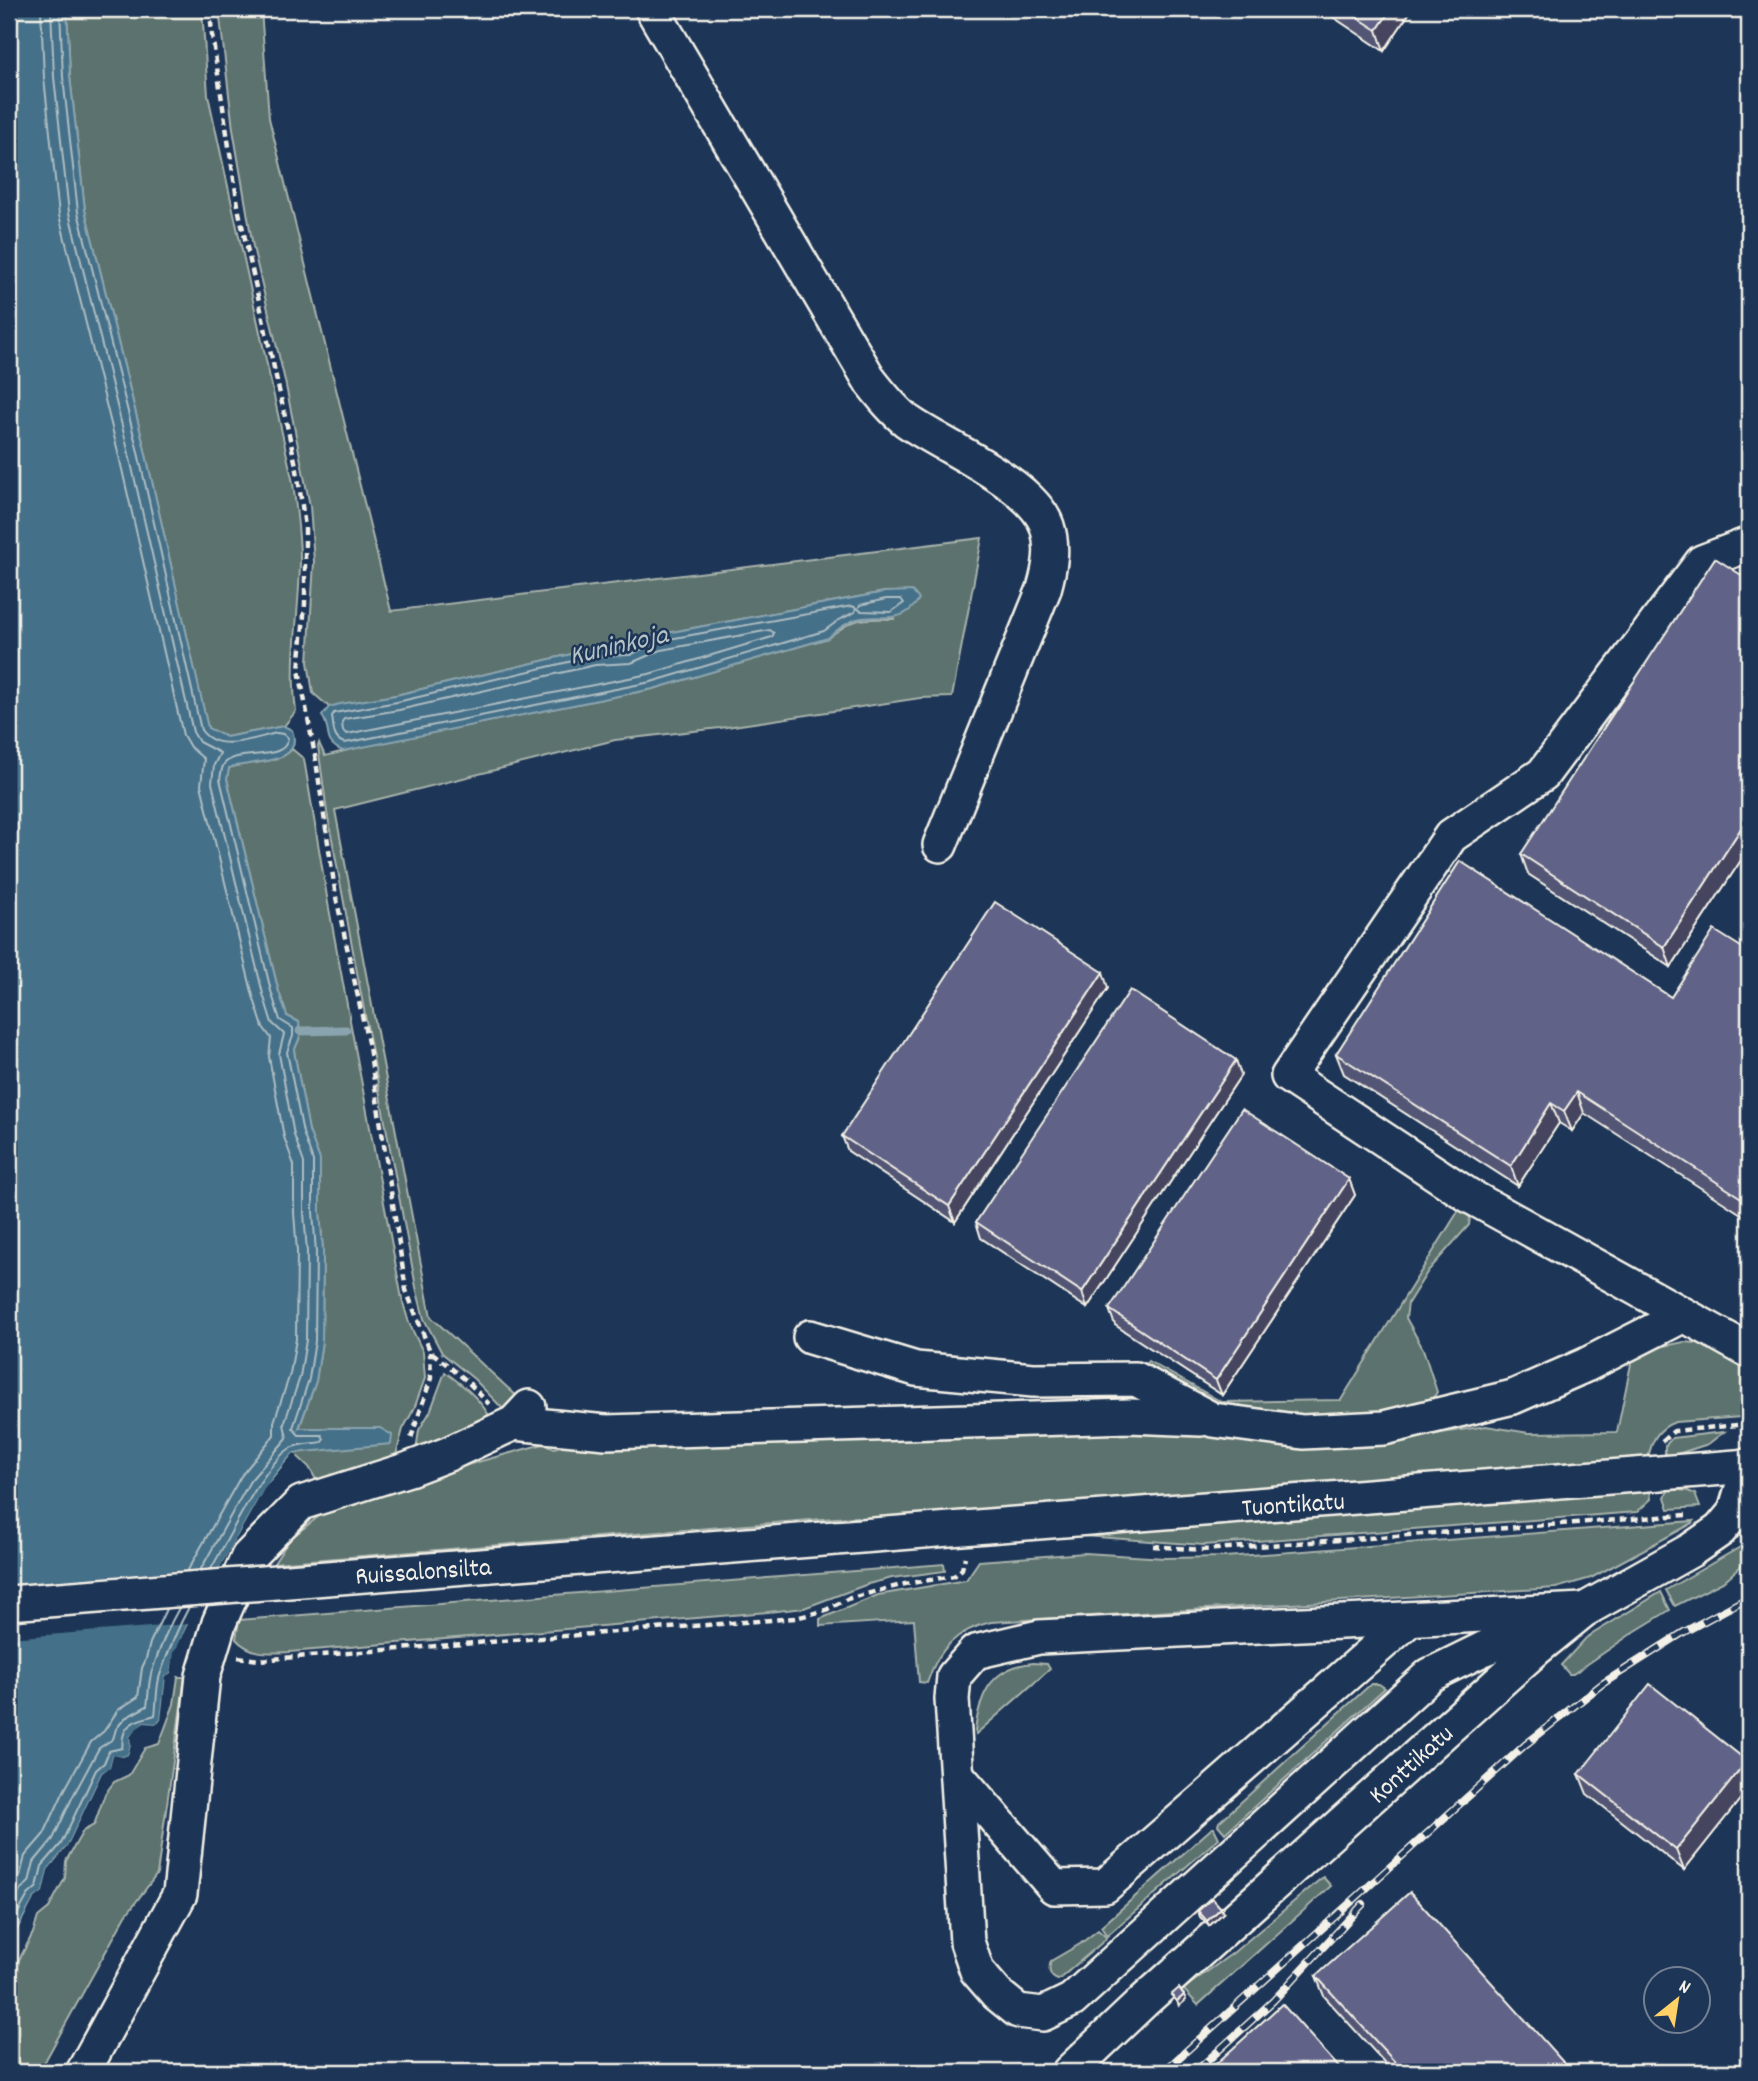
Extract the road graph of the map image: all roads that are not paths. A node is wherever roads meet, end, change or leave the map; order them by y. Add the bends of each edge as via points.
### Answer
1 (652, 9) edge
2 (1749, 544) edge
3 (940, 845) dead end
4 (1684, 1315) junction
5 (810, 1337) dead end
6 (1749, 1351) edge
7 (1213, 1420) junction
8 (1749, 1466) edge
9 (836, 1538) joint
10 (9, 1603) edge
11 (1584, 1609) junction
12 (1410, 1619) junction
13 (957, 1775) junction
14 (83, 2072) edge
15 (1069, 2072) edge

1 - 3 street via 890,407 1005,480 1023,494 1046,525 1051,566 1044,589
2 - 4 street via 1702,562 1543,774 1451,836 1287,1076 1468,1195
4 - 6 street
4 - 7 street via 1513,1397 1384,1428 1303,1432
5 - 7 street via 916,1369 1033,1380 1136,1380
7 - 14 street via 1130,1416 606,1432 522,1415 448,1454 301,1503 248,1557 219,1623 203,1676 180,1894
8 - 9 street, Tuontikatu
8 - 11 street, Konttikatu via 1735,1512 1720,1531
9 - 10 street, Ruissalonsilta, bridge
11 - 12 street
11 - 13 street via 1430,1675 1099,1977 1072,2000 1043,2014 1018,2011 977,1971 967,1942
11 - 15 street, Konttikatu
12 - 13 street via 1039,1637 975,1652 954,1676
12 - 13 street via 1105,1886 1055,1887

